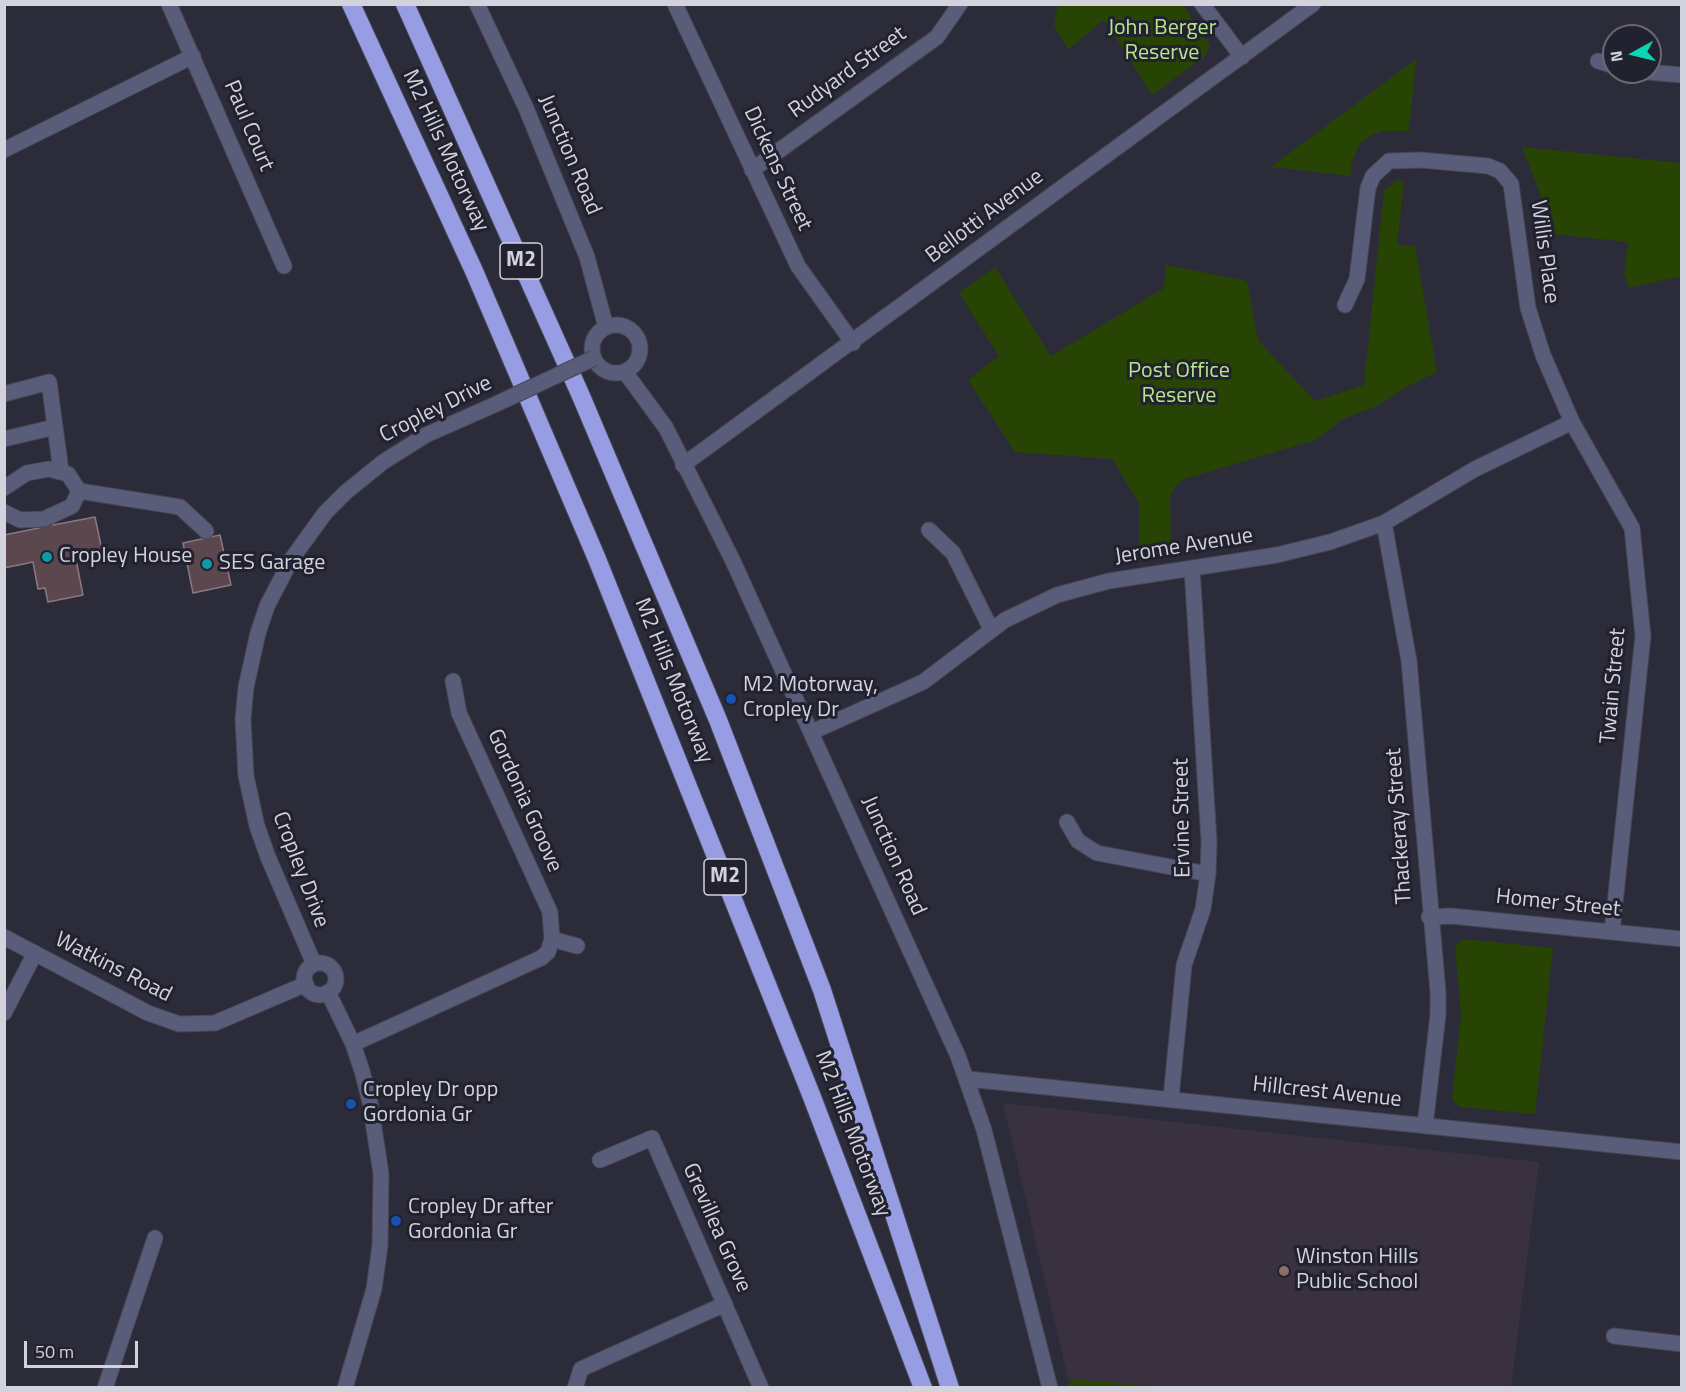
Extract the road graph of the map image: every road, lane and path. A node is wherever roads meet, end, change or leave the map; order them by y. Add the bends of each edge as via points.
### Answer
1 (169, 4) edge
2 (351, 4) edge
3 (405, 4) edge
4 (477, 4) edge
5 (675, 4) edge
6 (960, 4) edge
7 (1202, 4) edge
8 (1313, 4) edge
9 (193, 56) junction
10 (1242, 57) junction
11 (1599, 61) dead end
12 (1602, 62) edge
13 (1662, 73) edge
14 (1682, 75) edge
15 (4, 150) edge
16 (753, 170) junction
17 (284, 266) dead end
18 (1345, 305) dead end
19 (606, 327) junction
20 (853, 343) junction
21 (594, 358) junction
22 (625, 372) junction
23 (4, 394) edge
24 (1572, 422) junction
25 (54, 427) junction
26 (4, 439) edge
27 (683, 465) junction
28 (61, 471) junction
29 (4, 488) edge
30 (79, 491) junction
31 (4, 512) edge
32 (1384, 523) junction
33 (929, 530) dead end
34 (206, 531) dead end
35 (1192, 568) junction
36 (991, 629) junction
37 (453, 681) dead end
38 (812, 732) junction
39 (1067, 822) dead end
40 (1208, 874) junction
41 (1429, 917) junction
42 (1612, 932) junction
43 (4, 937) edge
44 (552, 939) junction
45 (1682, 939) edge
46 (577, 946) dead end
47 (35, 953) junction
48 (314, 964) junction
49 (306, 984) junction
50 (328, 992) junction
51 (4, 1013) edge
52 (353, 1044) junction
53 (968, 1079) junction
54 (1171, 1098) junction
55 (1425, 1126) junction
56 (1682, 1152) edge
57 (600, 1160) dead end
58 (155, 1238) dead end
59 (725, 1304) junction
60 (1614, 1336) dead end
61 (1682, 1344) edge
62 (105, 1388) edge
63 (345, 1388) edge
64 (575, 1388) edge
65 (761, 1388) edge
66 (922, 1388) edge
67 (950, 1388) edge
68 (1050, 1388) edge

1 - 9 street, Paul Court
2 - 66 highway, M2 Hills Motorway / M2 via 474,271 602,569 812,1097
3 - 67 highway, M2 Hills Motorway / M2 via 581,396 722,731 822,990
4 - 19 street, Junction Road via 526,108 587,257
5 - 16 street, Dickens Street
6 - 16 street, Rudyard Street via 937,37
7 - 10 street
8 - 10 street, Bellotti Avenue
9 - 15 street
9 - 17 street, Paul Court
10 - 20 street, Bellotti Avenue
11 - 12 street
13 - 14 street
16 - 20 street, Dickens Street via 798,266
18 - 24 street, Willis Place via 1357,279 1368,188 1373,176 1389,161 1488,166 1500,171 1511,184 1515,198 1528,308 1543,356
19 - 21 street via 595,338
19 - 22 street via 628,328 638,340 640,355
20 - 27 street, Bellotti Avenue
21 - 22 street via 604,370
21 - 48 street, Cropley Drive, bridge via 416,441 383,462 325,513 291,560 267,606 246,687 246,776 268,857
22 - 27 street, Junction Road via 655,411
23 - 25 street via 49,382
24 - 32 street, Jerome Avenue via 1475,469
24 - 42 street, Twain Street via 1632,528 1644,636
25 - 26 street
25 - 28 street
27 - 38 street, Junction Road via 753,602
28 - 29 street via 33,471
28 - 30 street via 72,478
30 - 31 street via 72,506 44,519 20,520
30 - 34 street via 180,507
32 - 35 street, Jerome Avenue via 1301,550
32 - 41 street, Thackeray Street via 1409,661
33 - 36 street via 953,553
35 - 36 street, Jerome Avenue via 1072,590
35 - 40 street, Ervine Street
36 - 38 street, Jerome Avenue via 933,676
37 - 44 street, Gordonia Groove via 459,713 550,912
38 - 53 street, Junction Road
39 - 40 street via 1078,841 1097,853
40 - 54 street, Ervine Street via 1203,909 1184,965
41 - 42 street, Homer Street
41 - 55 street, Thackeray Street via 1438,1015
42 - 45 street, Homer Street
43 - 47 street, Watkins Road
44 - 46 street
44 - 52 street via 542,958
47 - 49 street, Watkins Road via 148,1013 179,1024 215,1023
47 - 51 street
48 - 49 street via 306,970
48 - 50 street via 324,964 335,974 335,984
49 - 50 street via 313,993
50 - 52 street
52 - 63 street via 370,1102 382,1211 374,1289
53 - 54 street, Hillcrest Avenue
53 - 68 street, Junction Road
54 - 55 street, Hillcrest Avenue
55 - 56 street, Hillcrest Avenue
57 - 59 street, Grevillea Grove via 652,1138
58 - 62 street
59 - 64 street via 581,1369
59 - 65 street, Grevillea Grove
60 - 61 street

